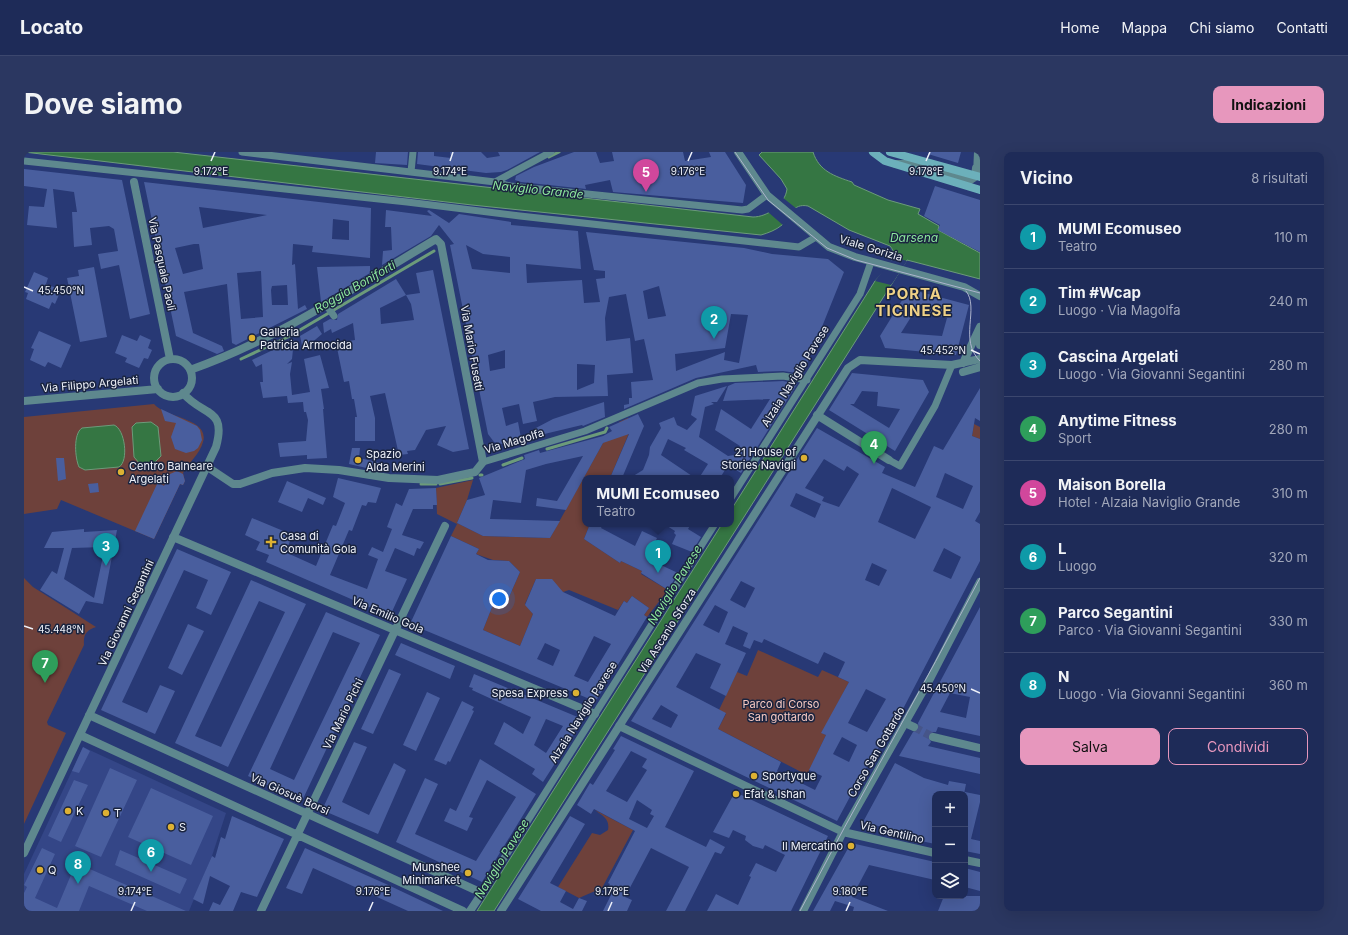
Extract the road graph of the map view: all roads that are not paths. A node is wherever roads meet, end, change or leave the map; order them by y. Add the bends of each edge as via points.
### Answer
1 (242, 152) edge
2 (413, 152) edge
3 (551, 152) edge
4 (738, 152) edge
5 (873, 152) edge
6 (890, 152) edge
7 (978, 152) edge
8 (24, 161) edge
9 (891, 163) junction
10 (411, 172) junction
11 (978, 175) edge
12 (133, 177) junction
13 (495, 182) junction
14 (980, 190) edge
15 (770, 198) junction
16 (816, 237) junction
17 (871, 262) junction
18 (980, 296) edge
19 (327, 306) dead end
20 (334, 316) dead end
21 (980, 327) edge
22 (980, 332) edge
23 (980, 346) edge
24 (170, 359) junction
25 (980, 359) edge
26 (952, 365) junction
27 (980, 367) edge
28 (963, 368) junction
29 (190, 370) junction
30 (806, 380) junction
31 (158, 389) junction
32 (183, 393) junction
33 (24, 401) edge
34 (817, 415) junction
35 (889, 460) joint
36 (483, 462) junction
37 (206, 466) junction
38 (734, 493) edge
39 (444, 526) dead end
40 (713, 527) edge
41 (173, 537) junction
42 (980, 582) edge
43 (395, 630) junction
44 (595, 714) junction
45 (90, 715) junction
46 (905, 723) junction
47 (619, 726) junction
48 (914, 727) tunnel mouth
49 (80, 735) junction
50 (933, 737) tunnel mouth
51 (980, 748) edge
52 (307, 814) junction
53 (843, 832) junction
54 (296, 836) junction
55 (932, 852) edge
56 (24, 853) edge
57 (968, 861) edge
58 (980, 863) edge
59 (482, 893) junction
60 (261, 911) edge
61 (463, 911) edge
62 (470, 911) edge
63 (502, 911) edge
64 (803, 911) edge

1 - 10 street
2 - 10 street
3 - 13 street
4 - 15 street, Viale Gorizia
5 - 9 main road
6 - 11 main road
7 - 11 street
8 - 12 street
9 - 11 street via 916,164 969,181
9 - 14 main road
10 - 13 street
12 - 16 street via 415,202 799,247
12 - 24 street, Via Pasquale Paoli
13 - 15 street via 510,186 742,210
15 - 16 street, Viale Gorizia
16 - 17 street, Viale Gorizia via 837,251
17 - 18 street, Viale Gorizia via 964,287
17 - 30 street, Alzaia Naviglio Pavese via 860,294
19 - 20 street
21 - 28 street
22 - 23 street
24 - 29 street via 182,362
24 - 31 street via 161,362 155,371 154,381
25 - 28 street
26 - 28 street
26 - 34 street, Via Ascanio Sforza via 860,360 852,364
26 - 35 street via 935,406 900,466
27 - 28 street
29 - 32 street via 191,382
29 - 36 street, Via Mario Fusetti via 229,356 318,309 436,239 442,244
30 - 36 street, Via Magolfa via 783,376 722,379 698,383 586,431
30 - 38 street, Alzaia Naviglio Pavese
31 - 32 street via 170,396
31 - 33 street, Via Filippo Argelati
32 - 37 street, Via Giovanni Segantini via 190,401 212,415 219,424 220,433 216,447
34 - 35 street
34 - 47 street, Via Ascanio Sforza
36 - 37 street, Via Magolfa via 475,472 438,480 389,478 326,468 305,468 272,473 240,484 233,484
37 - 41 street, Via Giovanni Segantini
39 - 43 street, Via Mario Pichi
40 - 44 street, Alzaia Naviglio Pavese
41 - 43 street, Via Emilio Gola
41 - 45 street, Via Giovanni Segantini
42 - 46 street, Corso San Gottardo
43 - 44 street, Via Emilio Gola
43 - 52 street, Via Mario Pichi
44 - 59 street, Alzaia Naviglio Pavese
45 - 49 street, Via Giovanni Segantini
45 - 52 street, Via Giosuè Borsi
46 - 48 street
46 - 53 street, Corso San Gottardo
47 - 53 street, Via Gentilino
47 - 63 street, Via Ascanio Sforza
49 - 54 street
49 - 56 street, Via Giovanni Segantini
50 - 51 street
52 - 54 street, Via Mario Pichi
52 - 59 street, Via Giosuè Borsi
53 - 55 street, Via Gentilino
53 - 64 street, Corso San Gottardo
54 - 60 street, Via Mario Pichi
54 - 61 street
57 - 58 street
59 - 62 street, Alzaia Naviglio Pavese

